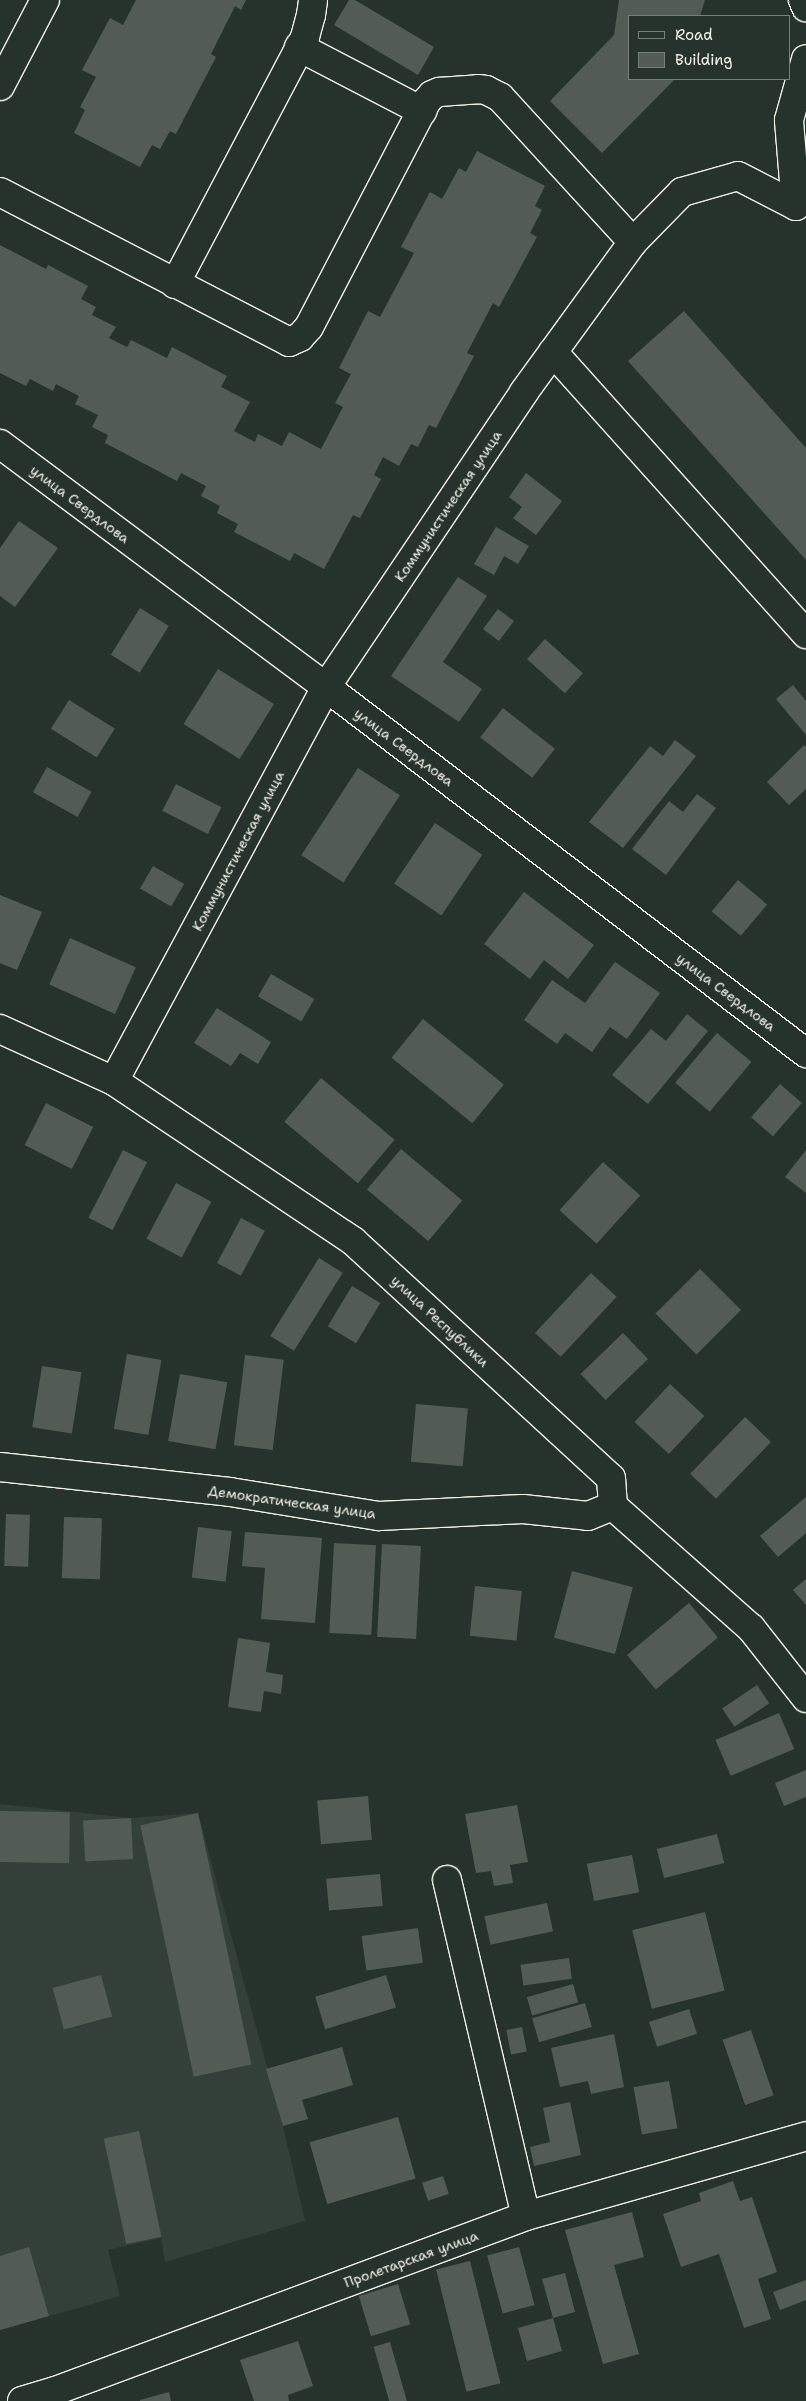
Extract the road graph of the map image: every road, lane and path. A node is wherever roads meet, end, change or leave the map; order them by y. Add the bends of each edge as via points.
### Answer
1 (45, 0) edge
2 (312, 0) edge
3 (803, 0) edge
4 (806, 7) edge
5 (299, 47) junction
6 (806, 58) edge
7 (0, 86) edge
8 (422, 111) junction
9 (0, 192) edge
10 (801, 212) edge
11 (633, 242) junction
12 (175, 284) junction
13 (553, 352) junction
14 (0, 444) edge
15 (806, 634) edge
16 (326, 687) junction
17 (0, 1029) edge
18 (806, 1053) edge
19 (114, 1081) junction
20 (0, 1467) edge
21 (614, 1506) junction
22 (806, 1698) edge
23 (447, 1880) dead end
24 (806, 2136) edge
25 (526, 2216) junction
26 (22, 2401) edge

1 - 7 street
2 - 5 street via 309,25
3 - 4 street
5 - 8 street
5 - 12 street
6 - 10 street, Коммунистическая улица via 789,120
8 - 11 street via 432,95 439,92 478,89 494,93
8 - 12 street via 309,326 300,337 289,342 278,338
9 - 12 street
10 - 11 street, Коммунистическая улица via 738,176 682,192
11 - 13 street, Коммунистическая улица
13 - 15 street
13 - 16 street, Коммунистическая улица
14 - 16 street, улица Свердлова
16 - 18 street, улица Свердлова
16 - 19 street, Коммунистическая улица
17 - 19 street, улица Республики
19 - 21 street, улица Республики via 353,1241 611,1478
20 - 21 street, Демократическая улица via 230,1492 379,1516 523,1509 588,1516
21 - 22 street via 751,1628
23 - 25 street
24 - 25 street, Пролетарская улица
25 - 26 street, Пролетарская улица

